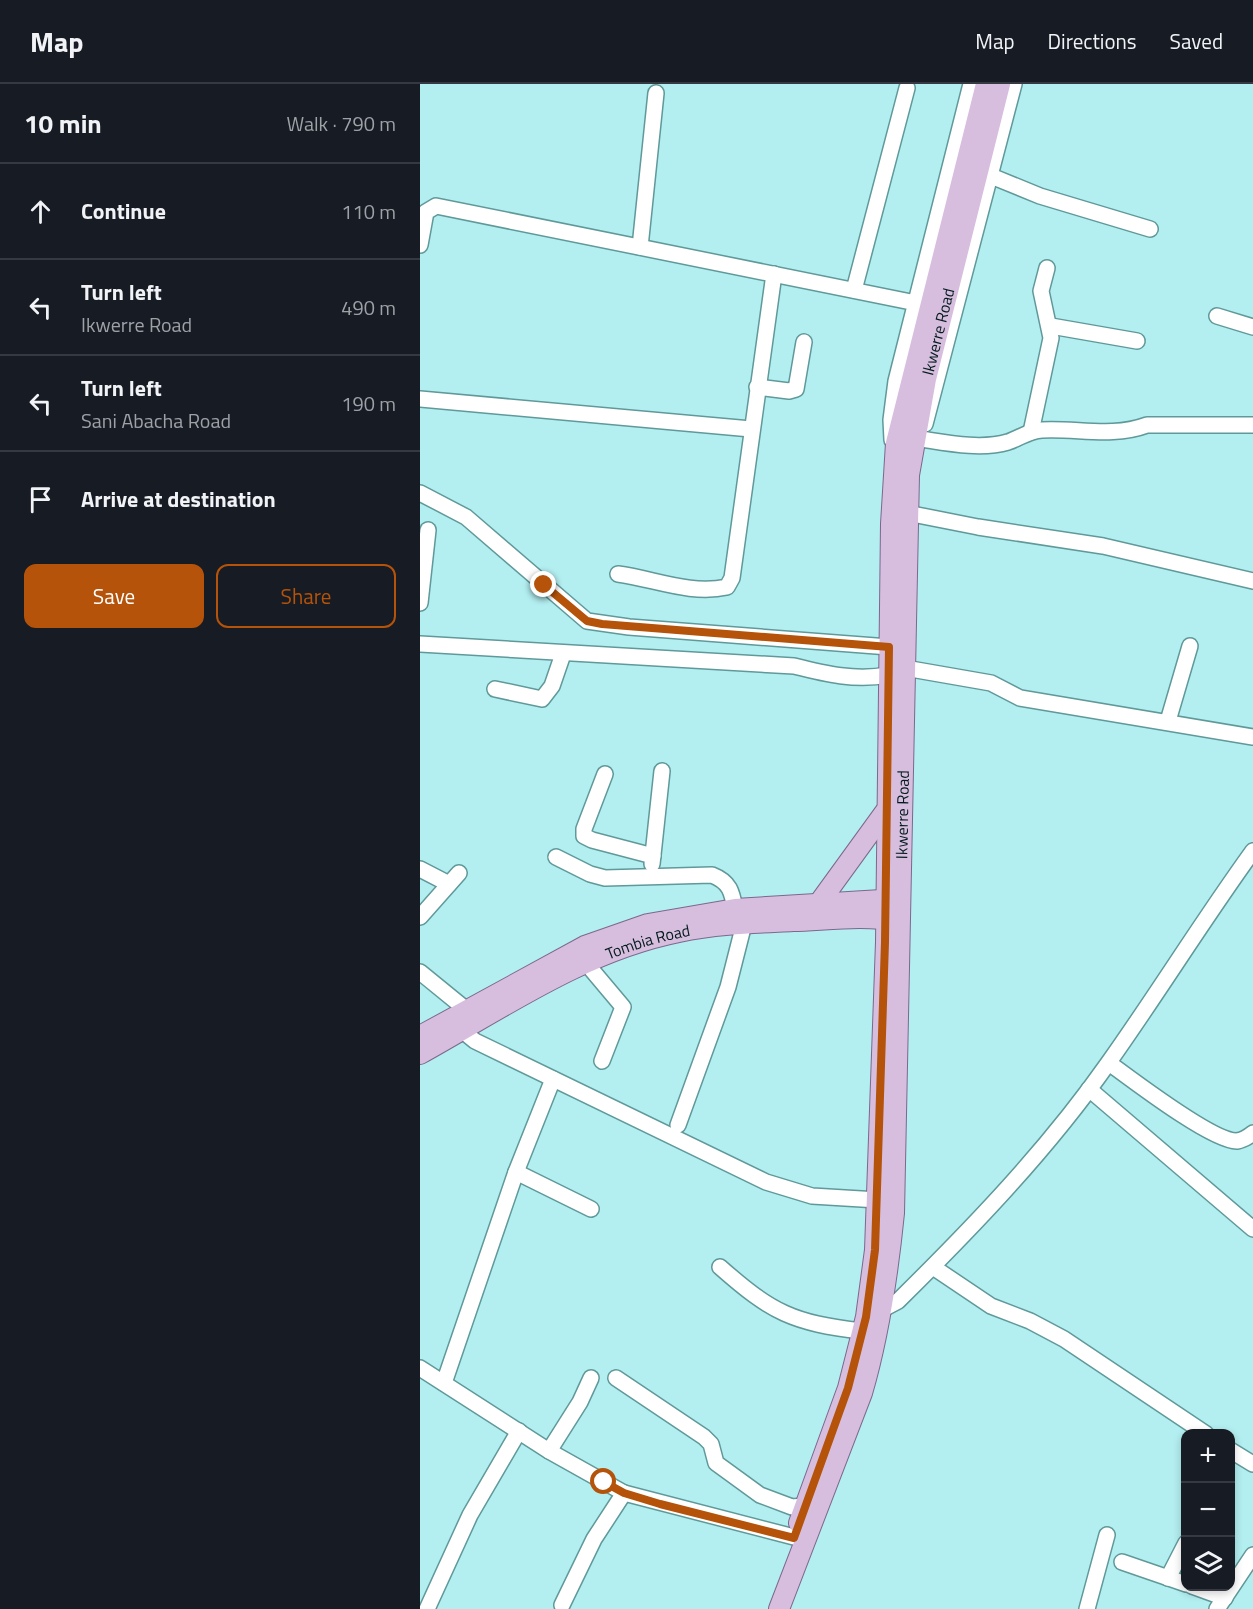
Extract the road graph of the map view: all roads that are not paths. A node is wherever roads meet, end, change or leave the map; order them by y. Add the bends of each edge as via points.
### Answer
1 (970, 84) edge
2 (986, 84) edge
3 (1000, 84) edge
4 (1014, 84) edge
5 (907, 88) dead end
6 (656, 93) dead end
7 (991, 176) junction
8 (964, 203) junction
9 (1150, 229) dead end
10 (420, 245) edge
11 (640, 247) junction
12 (1047, 268) dead end
13 (774, 274) junction
14 (854, 290) junction
15 (916, 303) junction
16 (1217, 316) dead end
17 (1051, 326) junction
18 (1253, 327) edge
19 (804, 342) dead end
20 (1137, 342) dead end
21 (757, 387) junction
22 (420, 399) edge
23 (1253, 425) edge
24 (751, 429) junction
25 (1031, 432) junction
26 (921, 439) junction
27 (894, 466) junction
28 (420, 493) edge
29 (907, 511) junction
30 (425, 537) edge
31 (618, 574) dead end
32 (1253, 581) edge
33 (420, 603) edge
34 (420, 644) edge
35 (1190, 645) dead end
36 (889, 647) junction
37 (563, 654) junction
38 (897, 671) junction
39 (495, 689) dead end
40 (1168, 721) junction
41 (1253, 737) edge
42 (662, 771) dead end
43 (605, 774) dead end
44 (885, 812) junction
45 (1253, 851) edge
46 (653, 856) junction
47 (555, 857) dead end
48 (420, 869) edge
49 (650, 877) junction
50 (893, 899) junction
51 (819, 903) junction
52 (420, 917) edge
53 (740, 917) junction
54 (857, 919) junction
55 (893, 920) junction
56 (885, 942) junction
57 (586, 963) junction
58 (420, 972) edge
59 (464, 1020) junction
60 (420, 1036) edge
61 (420, 1054) edge
62 (602, 1061) dead end
63 (1109, 1063) junction
64 (553, 1079) junction
65 (1089, 1089) junction
66 (678, 1125) dead end
67 (1253, 1133) edge
68 (516, 1172) junction
69 (878, 1200) junction
70 (591, 1209) dead end
71 (1253, 1229) edge
72 (720, 1267) dead end
73 (933, 1267) junction
74 (874, 1308) junction
75 (862, 1331) junction
76 (420, 1368) edge
77 (591, 1378) dead end
78 (616, 1378) dead end
79 (444, 1383) junction
80 (1199, 1429) edge
81 (519, 1431) junction
82 (549, 1451) junction
83 (1235, 1453) edge
84 (1253, 1464) edge
85 (624, 1493) junction
86 (804, 1506) junction
87 (1107, 1535) dead end
88 (794, 1538) junction
89 (1181, 1551) edge
90 (1253, 1555) edge
91 (1122, 1562) dead end
92 (1168, 1578) junction
93 (1181, 1583) edge
94 (1199, 1591) edge
95 (1221, 1603) edge
96 (562, 1605) dead end
97 (427, 1609) edge
98 (765, 1609) edge
99 (779, 1609) edge
100 (1087, 1609) edge

1 - 15 street
2 - 8 main road, Ikwerre Road
3 - 8 main road, Ikwerre Road
4 - 7 street
5 - 14 street
6 - 11 street
7 - 9 street via 1040,196
7 - 26 street
8 - 27 main road, Ikwerre Road via 904,406
8 - 29 main road, Ikwerre Road via 918,416
10 - 11 street via 426,212 436,206
11 - 13 street
12 - 17 street via 1041,291
13 - 14 street
13 - 21 street
14 - 15 street
15 - 27 street via 893,400
16 - 18 street
17 - 20 street
17 - 25 street
19 - 21 street via 796,389
21 - 24 street
22 - 24 street
23 - 25 street via 1146,425 1132,432
24 - 31 street via 732,578 727,587 672,587 644,577
25 - 26 street via 1008,442 986,444
26 - 29 street
27 - 36 main road, Ikwerre Road
28 - 36 street via 466,517 587,621
29 - 32 street via 978,527 1103,546
29 - 38 main road, Ikwerre Road
30 - 33 street
34 - 37 street
35 - 40 street
36 - 38 main road, Ikwerre Road
37 - 38 street via 684,657 794,666 838,677 866,679
37 - 39 street via 552,686 542,699
38 - 40 street via 991,683 1020,698
38 - 44 main road, Ikwerre Road
38 - 50 main road, Ikwerre Road
40 - 41 street
42 - 46 street
43 - 46 street via 584,836
44 - 50 main road, Ikwerre Road
44 - 51 main road
45 - 63 street
46 - 49 street
47 - 49 street via 599,877
48 - 52 street via 454,878
49 - 53 street via 718,877 731,889
50 - 51 main road, Tombia Road
50 - 55 main road, Ikwerre Road
51 - 53 main road, Tombia Road
53 - 54 main road, Tombia Road
53 - 57 main road, Tombia Road via 677,932
53 - 59 main road, Tombia Road via 648,924 585,946
53 - 66 street via 728,987
54 - 55 main road, Tombia Road
54 - 56 main road via 878,932
55 - 56 main road, Ikwerre Road
55 - 74 main road, Ikwerre Road via 894,1213
56 - 69 main road, Ikwerre Road
57 - 59 main road, Tombia Road
57 - 62 street via 623,1007
58 - 59 street
59 - 60 main road, Tombia Road
59 - 61 main road, Tombia Road
59 - 64 street
63 - 65 street
63 - 67 street via 1171,1108 1224,1137 1234,1141
64 - 68 street
64 - 69 street via 787,1190 837,1200
65 - 71 street
65 - 73 street via 1008,1188
68 - 70 street
68 - 79 street
69 - 74 main road, Ikwerre Road
72 - 75 street via 756,1299 794,1319
73 - 74 street via 898,1301
73 - 80 street via 991,1306 1064,1339
74 - 75 main road, Ikwerre Road
74 - 99 main road, Ikwerre Road via 862,1393
75 - 86 main road, Ikwerre Road via 848,1388
76 - 79 street
77 - 82 street
78 - 86 street via 699,1434 711,1444 716,1463 760,1495 792,1507
79 - 81 street
81 - 82 street
81 - 97 street via 470,1515
82 - 85 street
83 - 84 street
85 - 88 street
85 - 96 street via 594,1539
86 - 88 main road, Ikwerre Road
87 - 100 street
88 - 98 main road, Ikwerre Road
89 - 92 street
90 - 95 street
91 - 92 street
92 - 93 street
94 - 95 street

